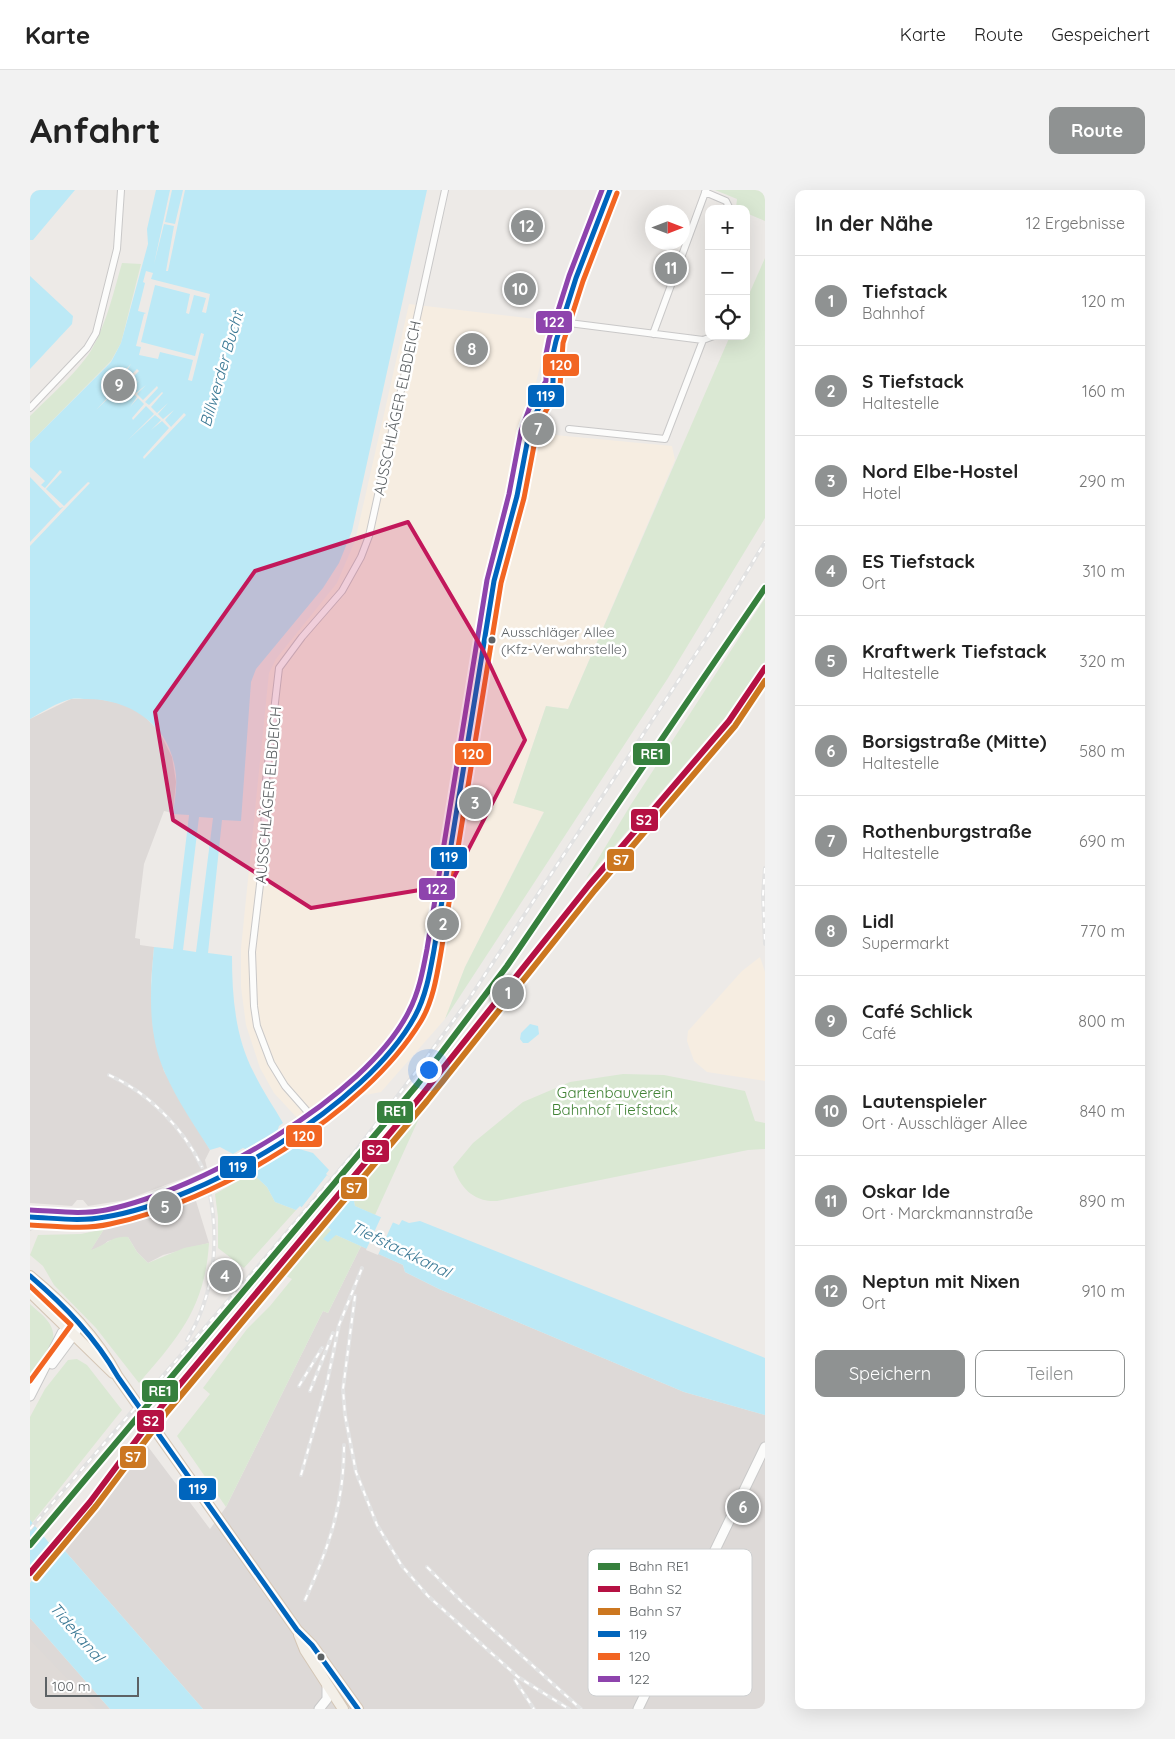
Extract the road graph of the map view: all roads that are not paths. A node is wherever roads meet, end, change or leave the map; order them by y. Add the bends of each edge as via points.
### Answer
1 (121, 190) edge
2 (445, 190) edge
3 (610, 190) edge
4 (705, 191) edge
5 (728, 205) edge
6 (561, 322) junction
7 (653, 334) junction
8 (703, 340) joint
9 (30, 408) edge
10 (569, 429) dead end
11 (314, 1119) junction
12 (30, 1217) edge
13 (50, 1220) junction
14 (30, 1225) edge
15 (30, 1276) edge
16 (30, 1292) edge
17 (80, 1323) junction
18 (71, 1331) junction
19 (118, 1377) junction
20 (30, 1396) edge
21 (765, 1447) edge
22 (716, 1549) edge
23 (297, 1630) junction
24 (327, 1685) junction
25 (644, 1696) edge
26 (319, 1709) edge
27 (344, 1709) edge
28 (358, 1709) edge
29 (638, 1709) edge

1 - 9 street via 117,249 96,333 87,348
2 - 11 street, AUSSCHLÄGER ELBDEICH via 366,543 342,591 279,668 264,798 265,842 252,952 254,1006 257,1026 271,1063 285,1086
3 - 6 street
4 - 5 street
4 - 7 street
6 - 7 street
6 - 11 street via 529,434 491,594 438,925 421,1000 410,1023 384,1059
7 - 8 street
8 - 10 street via 665,439
11 - 13 street via 252,1158 200,1185 126,1213 91,1219
12 - 13 street
13 - 14 street
15 - 17 main road
16 - 18 main road
17 - 18 street
17 - 19 main road via 104,1352
18 - 19 main road
18 - 20 street via 61,1335
19 - 23 main road
21 - 22 street
23 - 24 main road via 305,1650
23 - 28 main road via 312,1645
24 - 26 street via 327,1699
24 - 27 main road
25 - 29 street

